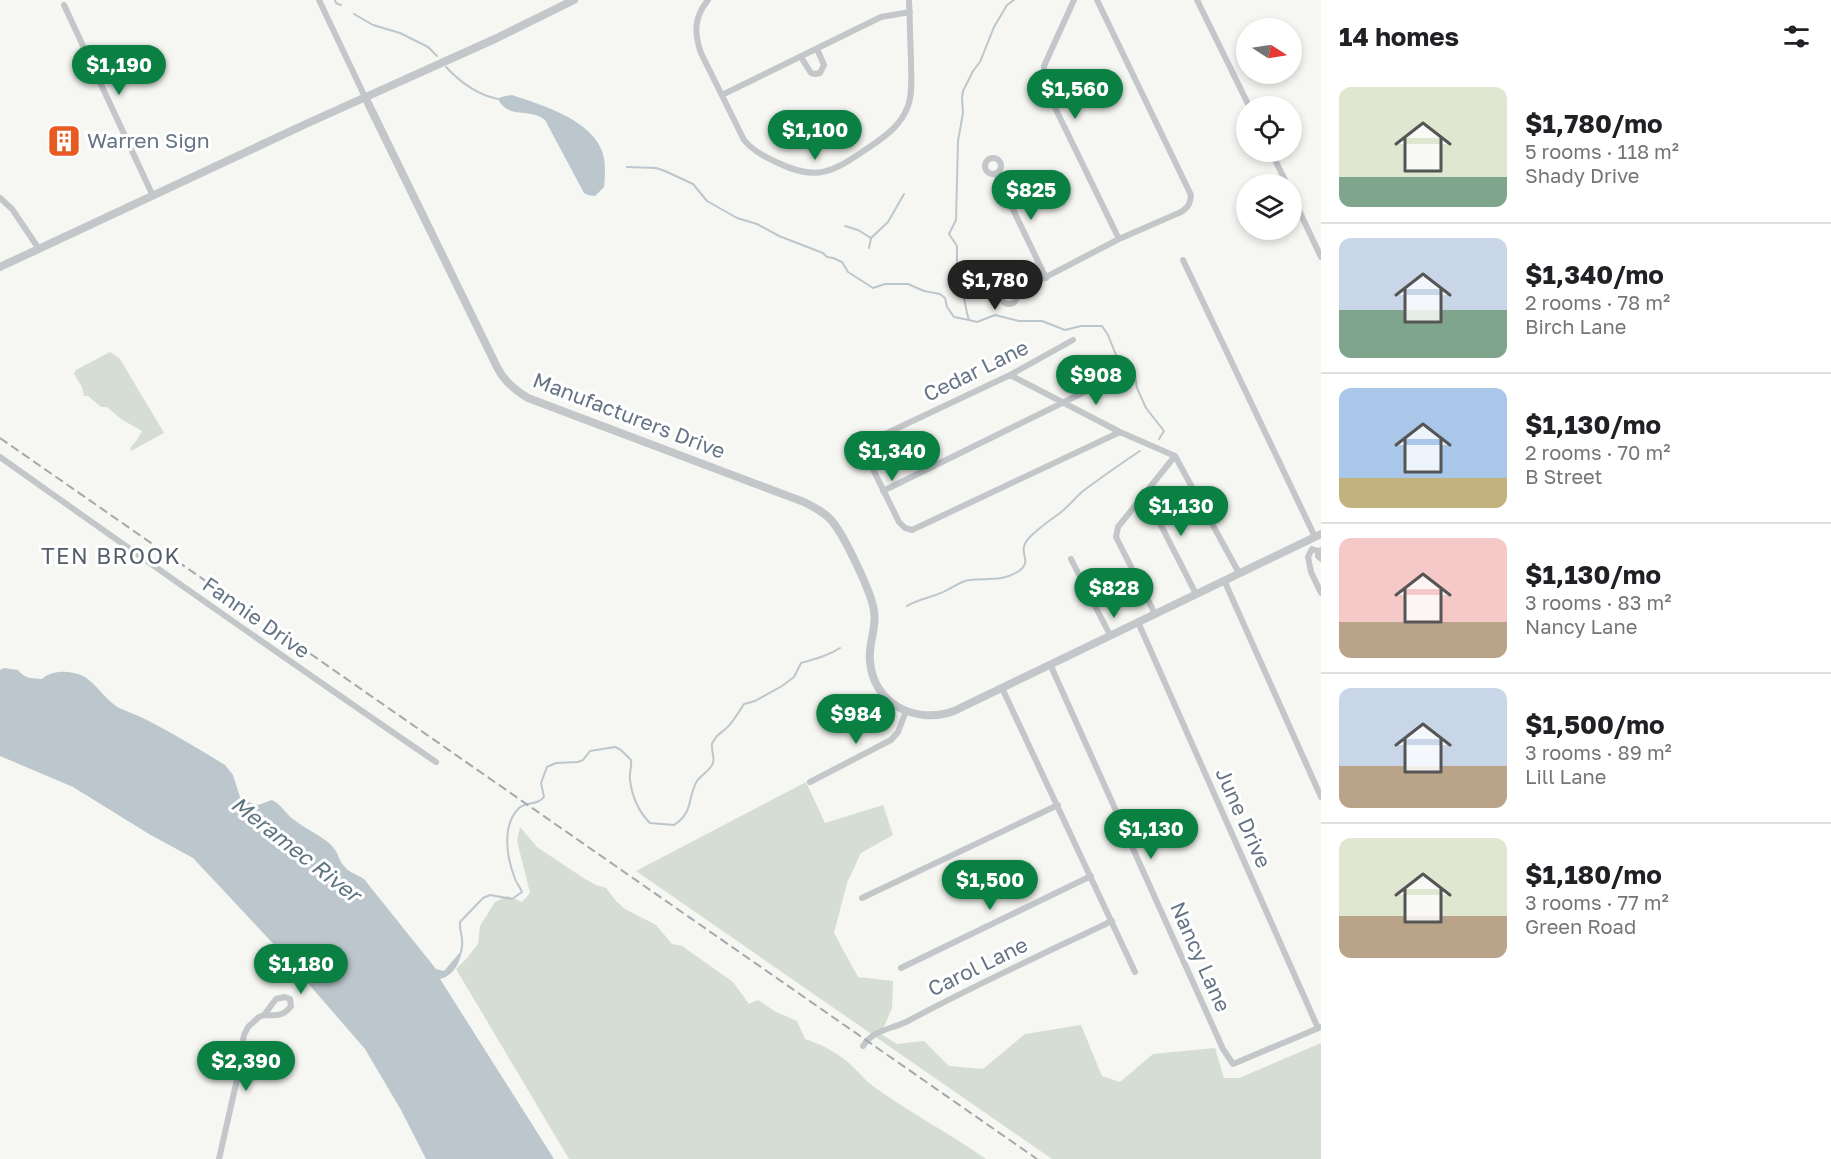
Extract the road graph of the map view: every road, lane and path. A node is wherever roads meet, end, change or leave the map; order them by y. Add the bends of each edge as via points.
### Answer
1 (319, 0) edge
2 (574, 0) edge
3 (708, 0) edge
4 (909, 0) edge
5 (1074, 0) edge
6 (1097, 0) edge
7 (1197, 0) edge
8 (64, 6) dead end
9 (910, 12) junction
10 (817, 49) junction
11 (801, 57) junction
12 (722, 95) junction
13 (1244, 96) edge
14 (365, 98) junction
15 (996, 174) dead end
16 (153, 196) junction
17 (0, 198) edge
18 (1302, 216) edge
19 (1119, 239) junction
20 (39, 249) junction
21 (1321, 257) edge
22 (1183, 260) dead end
23 (0, 267) edge
24 (1046, 278) junction
25 (1017, 292) dead end
26 (1073, 340) dead end
27 (1010, 375) junction
28 (1109, 380) dead end
29 (1065, 403) junction
30 (1120, 432) junction
31 (1174, 456) junction
32 (0, 457) edge
33 (884, 491) junction
34 (1144, 492) junction
35 (1314, 537) edge
36 (1317, 550) edge
37 (1071, 559) dead end
38 (1321, 559) edge
39 (1239, 573) junction
40 (1224, 580) junction
41 (1321, 593) edge
42 (1196, 594) junction
43 (1155, 614) junction
44 (1138, 622) junction
45 (1110, 635) junction
46 (1050, 664) junction
47 (1002, 688) junction
48 (906, 711) junction
49 (436, 762) dead end
50 (810, 782) dead end
51 (1321, 797) edge
52 (1058, 805) junction
53 (1091, 876) junction
54 (862, 898) dead end
55 (1112, 921) junction
56 (901, 968) dead end
57 (1135, 972) dead end
58 (264, 1016) dead end
59 (1320, 1028) edge
60 (863, 1046) dead end
61 (219, 1159) edge

1 - 14 street
2 - 14 street
3 - 12 street via 698,16 696,39
4 - 9 street
5 - 19 street via 1044,66 1043,80
6 - 19 street via 1191,195 1182,212
7 - 13 street
8 - 16 street
9 - 10 street via 881,17
9 - 12 street via 911,96 905,112 888,134 833,170 804,172 754,150 744,140
10 - 11 street
10 - 11 street via 824,65 820,73 811,73
11 - 12 street
14 - 16 street
14 - 48 street, Manufacturers Drive via 497,367 510,385 532,399 806,498 829,518 848,548 874,608 870,655 873,676 886,698
15 - 24 street
16 - 20 street
17 - 20 street
18 - 21 street
19 - 24 street
20 - 23 street
22 - 35 street
24 - 25 street
26 - 27 street, Cedar Lane
27 - 29 street
27 - 33 street, Cedar Lane via 866,443 862,447
28 - 29 street
29 - 30 street
29 - 33 street
30 - 31 street
30 - 33 street via 912,530 899,522
31 - 34 street
31 - 39 street
32 - 49 street, Fannie Drive
34 - 42 street
34 - 43 street via 1118,527 1116,537
35 - 36 street
35 - 39 street
36 - 38 street
36 - 41 street via 1308,557
37 - 45 street
39 - 40 street
40 - 42 street
40 - 51 street
42 - 43 street
43 - 44 street
44 - 45 street
44 - 59 street, June Drive
45 - 46 street
46 - 47 street
46 - 59 street, Nancy Lane via 1233,1064
47 - 48 street via 944,714 927,716
47 - 52 street
48 - 50 street via 898,732 889,742
52 - 53 street
52 - 54 street
53 - 55 street
53 - 56 street
55 - 57 street
55 - 60 street, Carol Lane via 875,1034
58 - 61 street via 248,1027 244,1035

